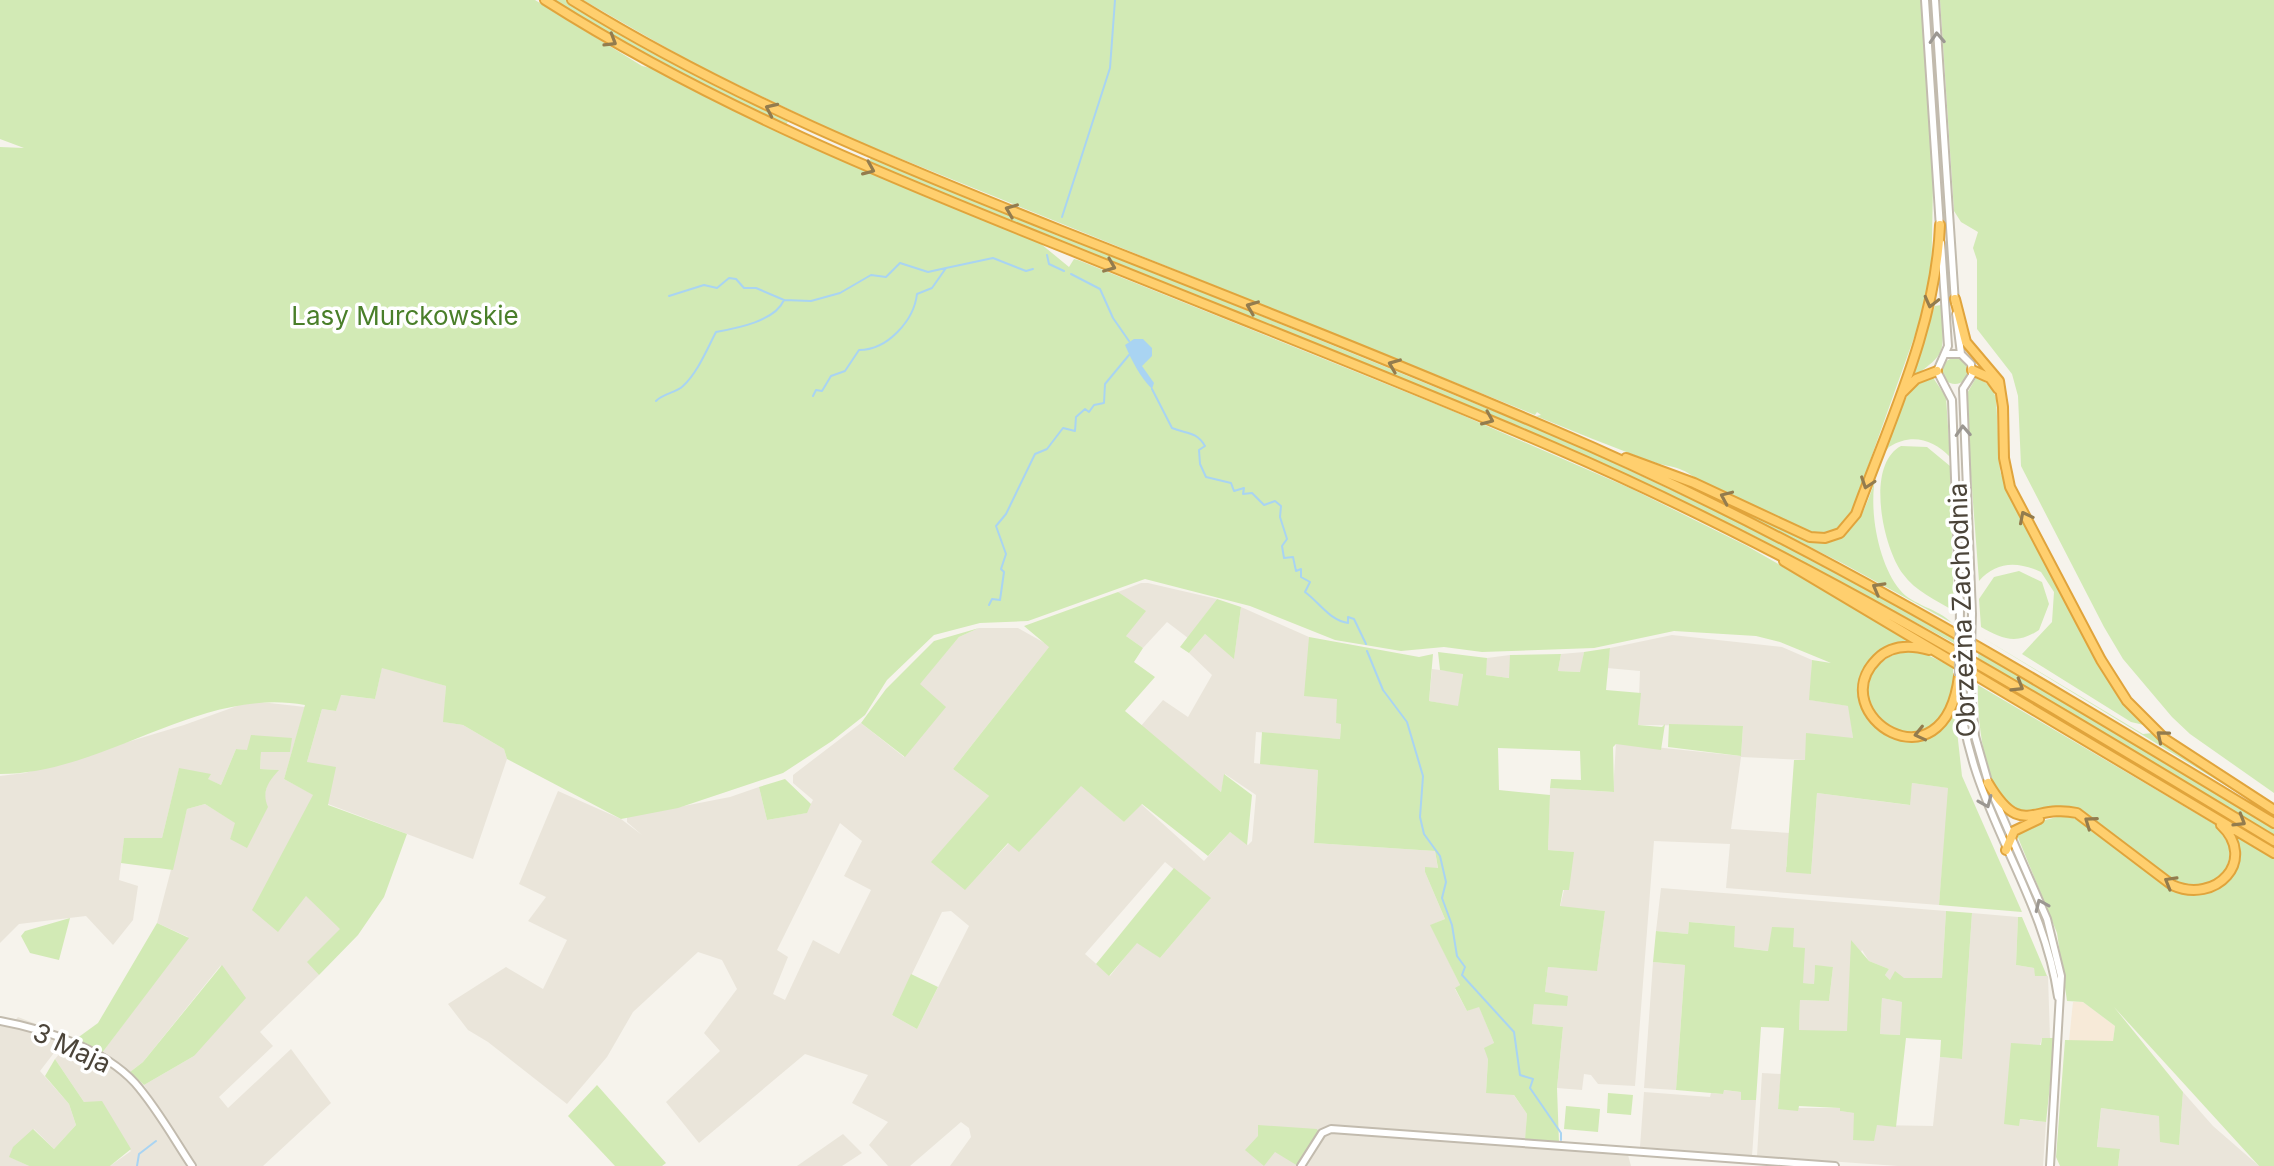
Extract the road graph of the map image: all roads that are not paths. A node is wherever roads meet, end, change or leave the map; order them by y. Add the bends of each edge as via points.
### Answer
1 (545, 0) edge
2 (572, 0) edge
3 (1925, 0) edge
4 (1935, 0) edge
5 (1940, 225) junction
6 (1955, 299) junction
7 (1947, 354) junction
8 (1961, 354) junction
9 (1972, 370) junction
10 (1937, 371) junction
11 (1947, 387) junction
12 (1963, 389) junction
13 (2001, 393) junction
14 (1893, 410) junction
15 (1595, 449) junction
16 (1717, 522) junction
17 (1945, 656) junction
18 (1959, 676) junction
19 (1988, 783) junction
20 (2274, 810) edge
21 (2046, 815) junction
22 (2211, 816) junction
23 (2274, 823) edge
24 (2010, 836) junction
25 (2274, 841) edge
26 (2006, 850) junction
27 (2274, 853) edge
28 (2061, 1008) junction
29 (0, 1021) edge
30 (192, 1166) edge
31 (1301, 1166) edge
32 (1835, 1166) edge
33 (2050, 1166) edge

1 -> 16 highway via 686,83 827,151 1492,421
15 -> 2 highway via 835,138 701,74
3 - 5 street
6 -> 4 street
5 - 7 street
5 -> 14 highway via 1932,302
6 - 8 street
6 - 13 highway via 1966,342 1994,374
7 - 8 street
7 - 10 street
8 - 9 street
9 - 12 street
9 - 13 highway via 1990,378
10 - 11 street
10 - 14 highway via 1910,383
11 - 12 street
11 - 18 street, Obrzeżna Zachodnia, bridge via 1955,454
19 -> 12 street, Obrzeżna Zachodnia, bridge via 1975,736 1970,682
20 -> 13 highway via 2165,739 2115,684 2010,487
14 -> 15 highway via 1856,514 1846,529 1825,538 1802,534 1675,474
23 -> 15 highway via 1898,599 1712,502
16 - 17 highway
16 -> 25 highway via 1933,636
18 -> 17 highway via 1952,710 1930,733 1896,735 1874,721 1863,690 1874,662 1910,647
17 - 22 highway
18 -> 26 street, Obrzeżna Zachodnia via 1968,755
19 - 21 highway via 2015,814
19 - 24 street, Obrzeżna Zachodnia
22 -> 21 highway via 2230,836 2234,859 2222,882 2194,892 2172,885 2077,813
21 - 24 highway
22 - 27 highway
24 - 26 highway
28 -> 24 street, Obrzeżna Zachodnia via 2061,976 2047,919
26 - 28 street, Obrzeżna Zachodnia via 2048,949
28 - 33 street, Obrzeżna Zachodnia
29 - 30 street, 3 Maja via 45,1033 115,1067 142,1092
31 - 32 street via 1324,1131 1331,1129

